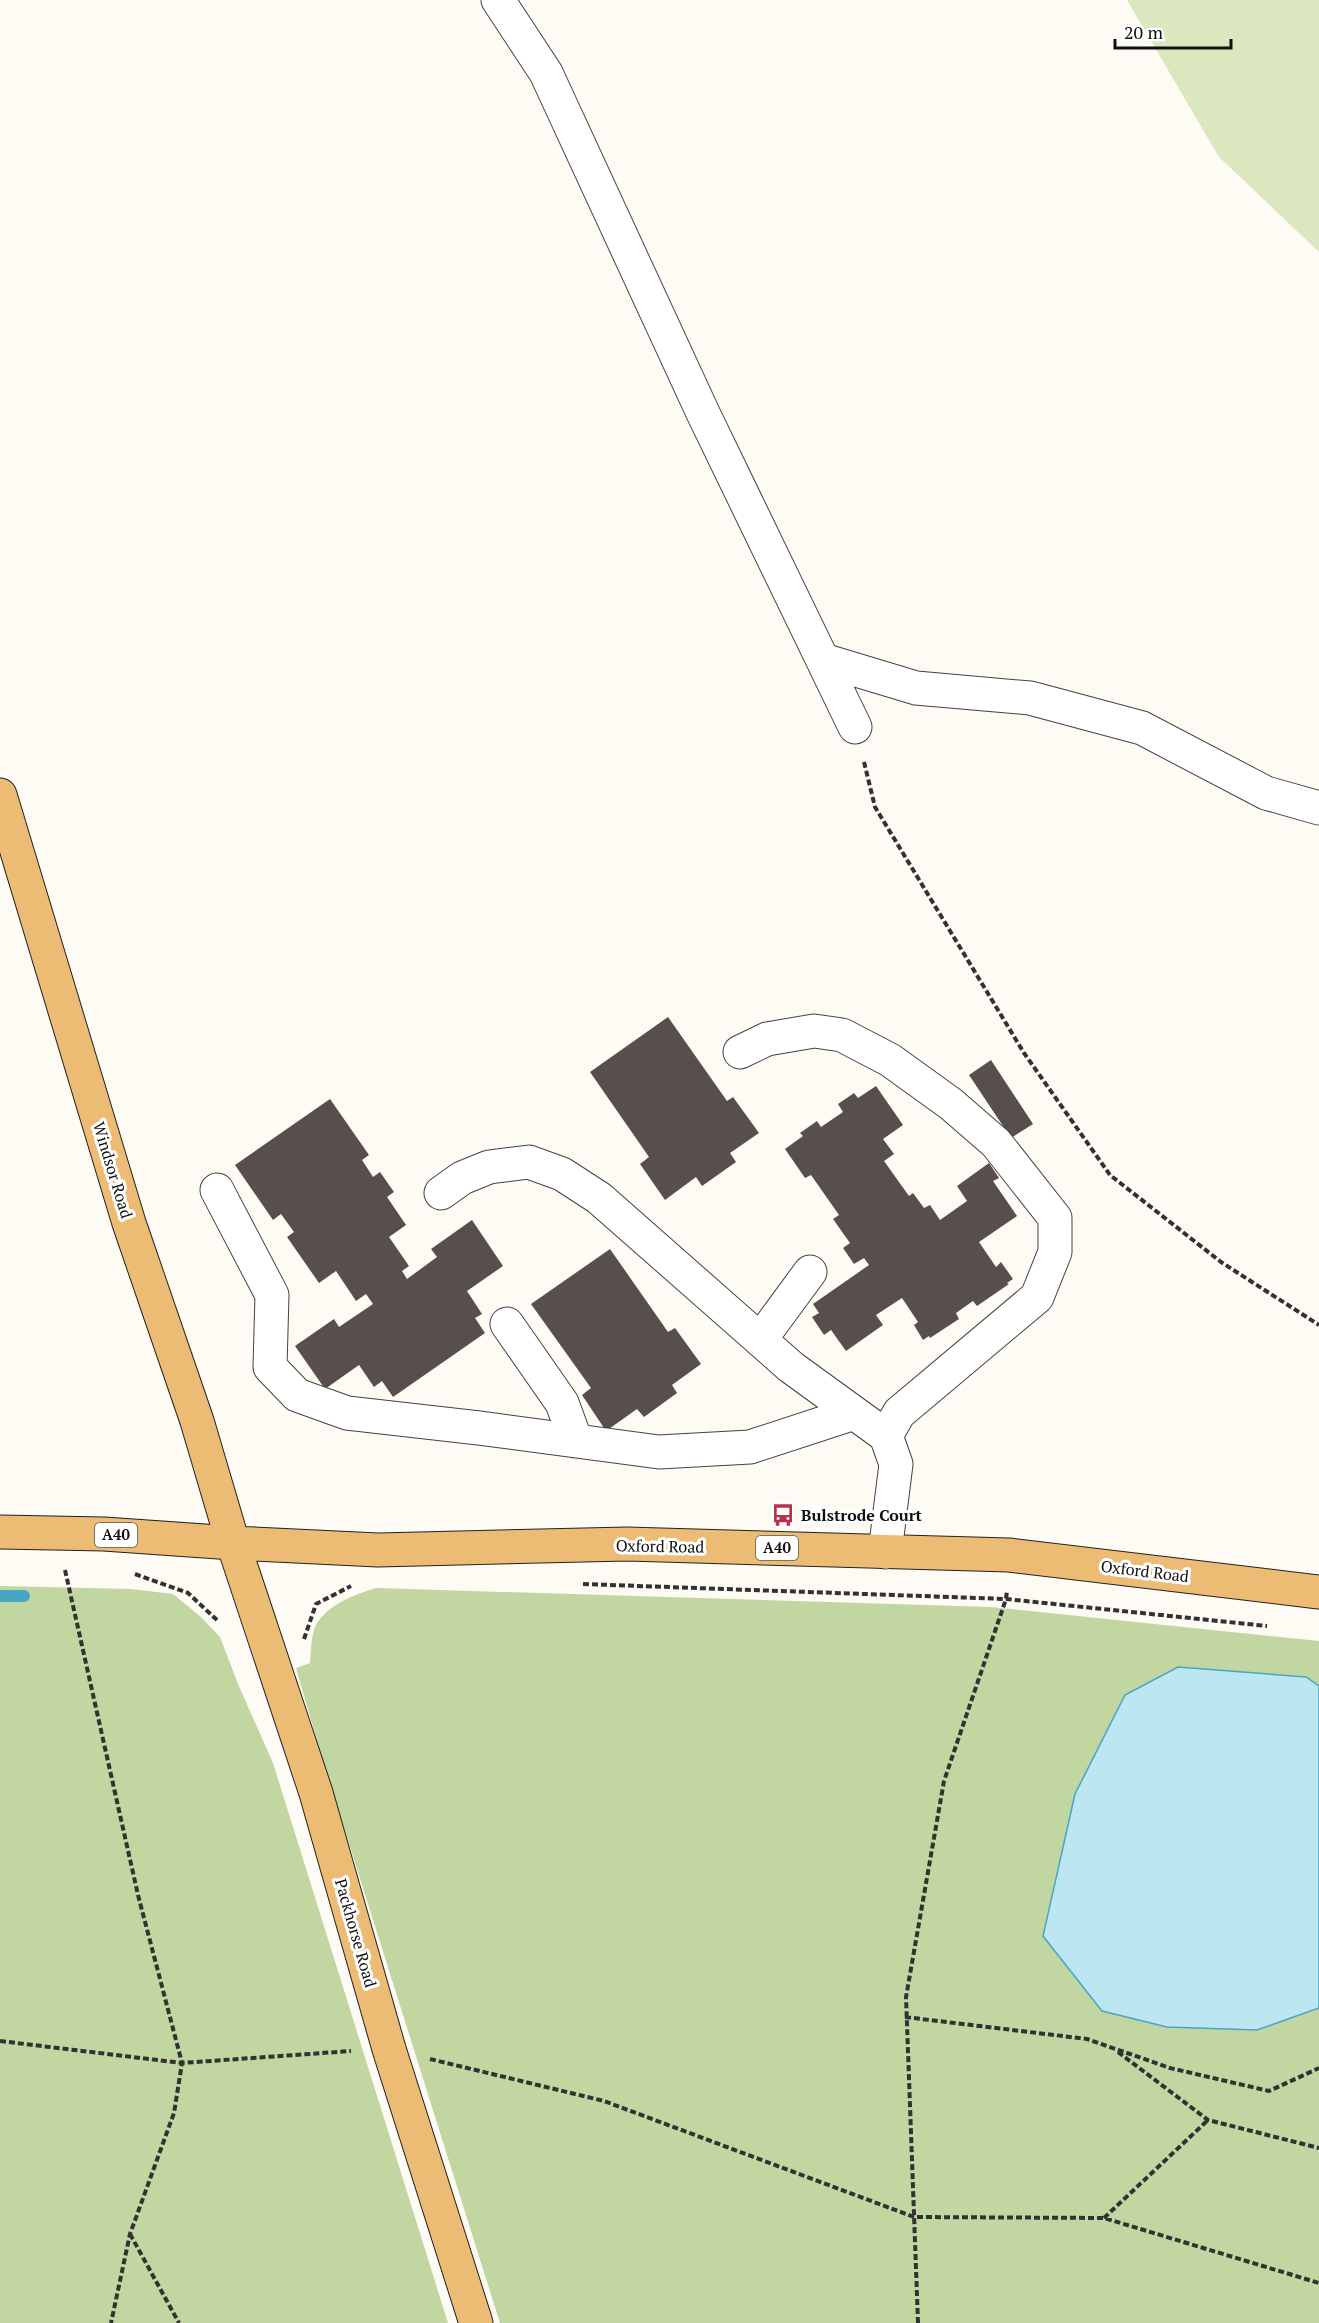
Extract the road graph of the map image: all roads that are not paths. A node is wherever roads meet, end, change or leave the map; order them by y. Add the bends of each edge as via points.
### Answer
1 (498, 0) edge
2 (823, 660) junction
3 (855, 727) road end
4 (0, 795) edge
5 (1319, 808) edge
6 (740, 1052) dead end
7 (217, 1191) dead end
8 (441, 1193) dead end
9 (810, 1272) dead end
10 (507, 1324) dead end
11 (760, 1340) junction
12 (854, 1413) junction
13 (886, 1436) junction
14 (576, 1441) junction
15 (0, 1532) edge
16 (232, 1543) junction
17 (885, 1552) junction
18 (1319, 1592) edge
19 (476, 2323) edge

1 - 2 street via 546,73 703,413
2 - 3 street
2 - 5 street via 916,688 1030,698 1142,728 1266,793
4 - 16 main road, Windsor Road via 129,1223 194,1412
6 - 13 street via 767,1039 814,1031 842,1035 890,1060 996,1143 1055,1218 1055,1252 1037,1297 898,1413
7 - 14 street via 273,1295 270,1367 297,1395 347,1413
8 - 11 street via 462,1178 489,1167 529,1162 562,1174 599,1198
9 - 11 street
10 - 14 street via 562,1403
11 - 12 street
12 - 13 street
12 - 14 street via 750,1447 659,1452
13 - 17 street via 896,1464
15 - 16 main road, Oxford Road / A40
16 - 17 main road, Oxford Road / A40 via 378,1550 627,1544
16 - 19 main road, Packhorse Road via 316,1793 389,2049
17 - 18 main road, Oxford Road / A40 via 1009,1555

